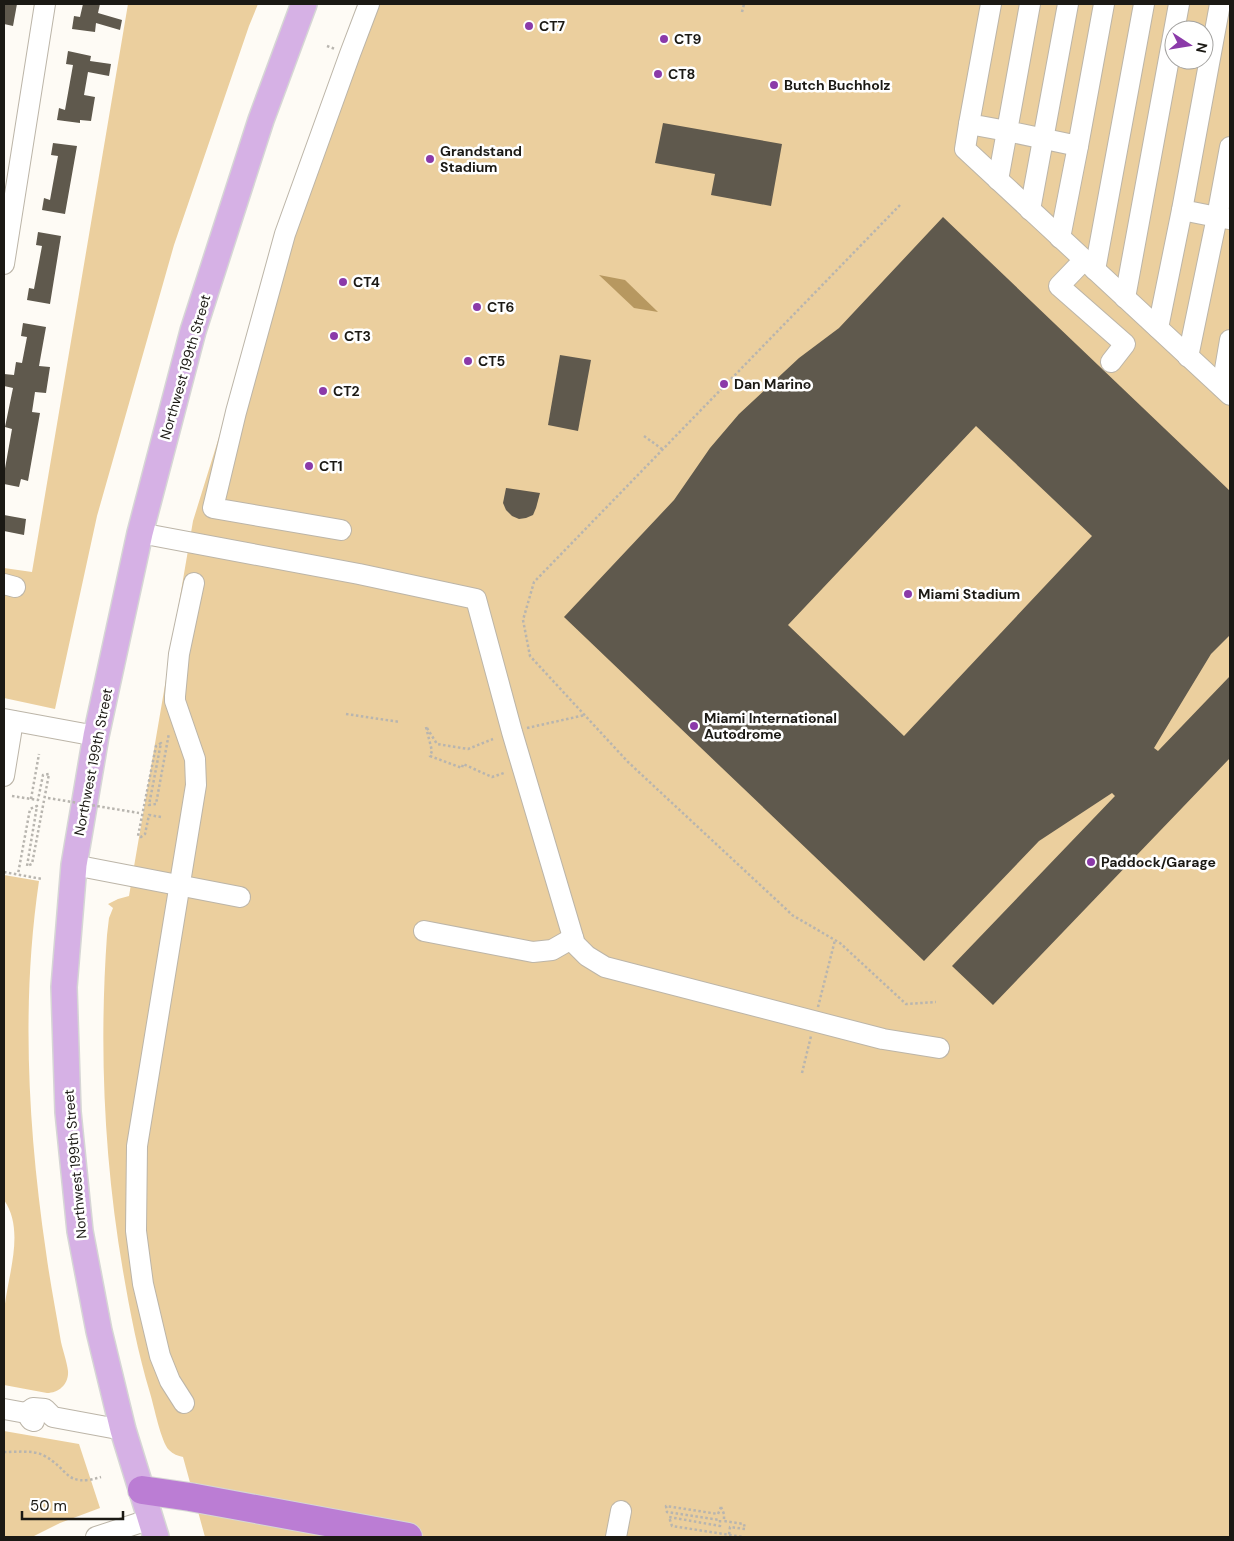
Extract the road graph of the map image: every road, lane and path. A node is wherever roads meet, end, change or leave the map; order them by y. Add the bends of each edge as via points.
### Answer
1 (45, 4) edge
2 (304, 4) edge
3 (369, 4) edge
4 (744, 4) edge
5 (991, 4) edge
6 (1030, 4) edge
7 (1068, 4) edge
8 (1104, 4) edge
9 (1144, 4) edge
10 (1178, 4) edge
11 (1220, 4) edge
12 (742, 12) dead end
13 (969, 124) junction
14 (1007, 131) junction
15 (1043, 138) junction
16 (1078, 146) junction
17 (1230, 147) edge
18 (998, 180) junction
19 (900, 205) dead end
20 (1030, 210) junction
21 (1182, 210) junction
22 (1224, 218) edge
23 (1060, 238) junction
24 (4, 264) edge
25 (1090, 265) junction
26 (1125, 298) junction
27 (1158, 328) junction
28 (1230, 340) edge
29 (1188, 356) junction
30 (1111, 362) dead end
31 (1226, 391) edge
32 (644, 436) dead end
33 (662, 449) junction
34 (341, 530) dead end
35 (140, 533) junction
36 (194, 583) dead end
37 (346, 714) dead end
38 (585, 715) junction
39 (8, 720) edge
40 (400, 722) dead end
41 (523, 729) dead end
42 (169, 732) dead end
43 (96, 736) junction
44 (493, 739) dead end
45 (39, 754) dead end
46 (504, 773) dead end
47 (4, 776) edge
48 (12, 796) dead end
49 (47, 798) junction
50 (31, 799) junction
51 (141, 814) junction
52 (161, 817) dead end
53 (74, 865) junction
54 (4, 872) edge
55 (18, 874) junction
56 (42, 879) dead end
57 (180, 885) junction
58 (240, 896) dead end
59 (424, 931) dead end
60 (573, 938) junction
61 (835, 940) junction
62 (936, 1002) dead end
63 (817, 1011) dead end
64 (812, 1032) dead end
65 (939, 1048) dead end
66 (802, 1074) dead end
67 (184, 1404) dead end
68 (4, 1409) edge
69 (123, 1430) junction
70 (4, 1452) edge
71 (101, 1477) dead end
72 (142, 1490) junction
73 (621, 1511) dead end
74 (153, 1528) edge
75 (729, 1535) junction
76 (96, 1537) edge
77 (408, 1537) edge
78 (616, 1537) edge
79 (743, 1537) edge

1 - 24 street
2 - 35 main road, Northwest 199th Street via 261,120 193,331
3 - 34 street via 286,234 236,412 214,508
4 - 12 path
5 - 13 street
6 - 14 street
7 - 15 street
8 - 16 street
9 - 25 street
10 - 26 street
11 - 21 street
13 - 14 street
13 - 18 street via 965,150
14 - 15 street
14 - 18 street
15 - 16 street
15 - 20 street
16 - 23 street
17 - 22 street
18 - 20 street
19 - 33 path
20 - 23 street
21 - 22 street
21 - 27 street
22 - 29 street
23 - 25 street
25 - 26 street
25 - 30 street via 1060,286 1125,344
26 - 27 street
27 - 29 street
28 - 31 street
29 - 31 street
32 - 33 path
33 - 38 path via 532,587 523,620 530,656
35 - 43 main road, Northwest 199th Street
35 - 60 street via 476,599
36 - 57 street via 176,676 175,701 196,773
37 - 40 path
38 - 41 path
38 - 61 path via 628,762 792,915
39 - 43 street
39 - 47 street
42 - 51 path via 156,804 149,805 161,743 156,746
43 - 53 main road, Northwest 199th Street
44 - 46 path via 468,749 437,744 426,727 432,751 430,756 462,768 463,764 492,776
45 - 50 path
48 - 50 path
49 - 50 path via 49,774 43,776 38,800
49 - 51 path, bridge
49 - 55 path via 32,864 26,866 37,806 30,809
51 - 52 path via 138,836 141,837 145,834 149,815
53 - 57 street
53 - 69 main road, Northwest 199th Street via 64,987 68,1112 80,1231 99,1331
54 - 55 path
55 - 56 path
57 - 58 street
57 - 67 street via 138,1146 136,1231 143,1284 160,1356
59 - 60 street via 533,952 552,950
60 - 65 street via 587,956 605,967 882,1039
61 - 62 path via 906,1004
61 - 63 path
64 - 66 path
68 - 69 street via 26,1413 33,1408 45,1410 52,1417
69 - 72 main road, Northwest 199th Street
70 - 71 path via 40,1454 76,1480
72 - 74 main road, Northwest 199th Street
72 - 77 highway
73 - 78 street
74 - 76 street
75 - 75 path via 672,1526 669,1518 720,1526 720,1520 667,1512 666,1506 718,1514 721,1507 724,1521 744,1524 745,1529 730,1527
75 - 79 path

